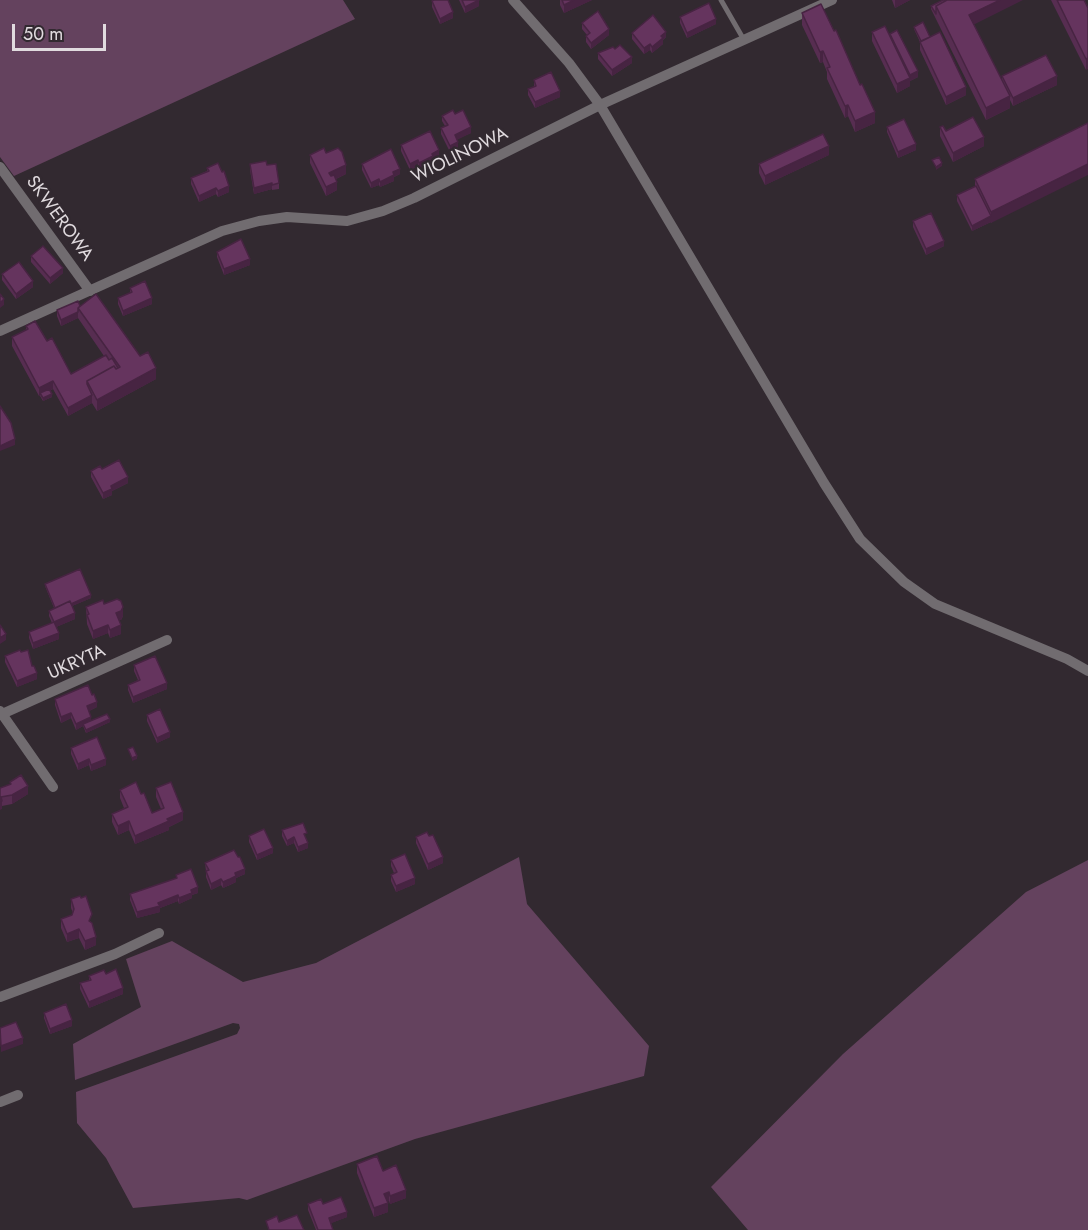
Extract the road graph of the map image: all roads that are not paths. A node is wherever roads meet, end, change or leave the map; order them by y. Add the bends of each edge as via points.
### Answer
1 (513, 0) edge
2 (721, 0) edge
3 (832, 0) edge
4 (744, 40) junction
5 (600, 105) junction
6 (0, 167) edge
7 (90, 291) junction
8 (0, 332) edge
9 (167, 640) dead end
10 (1088, 671) edge
11 (1, 714) edge
12 (52, 786) dead end
13 (159, 933) dead end
14 (0, 997) edge
15 (18, 1095) dead end
16 (0, 1102) edge

1 - 5 street
2 - 4 lane
3 - 4 street, WIOLINOWA
4 - 5 street, WIOLINOWA
5 - 7 street, WIOLINOWA via 414,198 369,216 347,221 287,217 222,231
5 - 10 street via 860,539 904,582 935,604
6 - 7 street, SKWEROWA
7 - 8 street, WIOLINOWA
9 - 11 street, UKRYTA
11 - 12 street
13 - 14 street via 116,954
15 - 16 street

